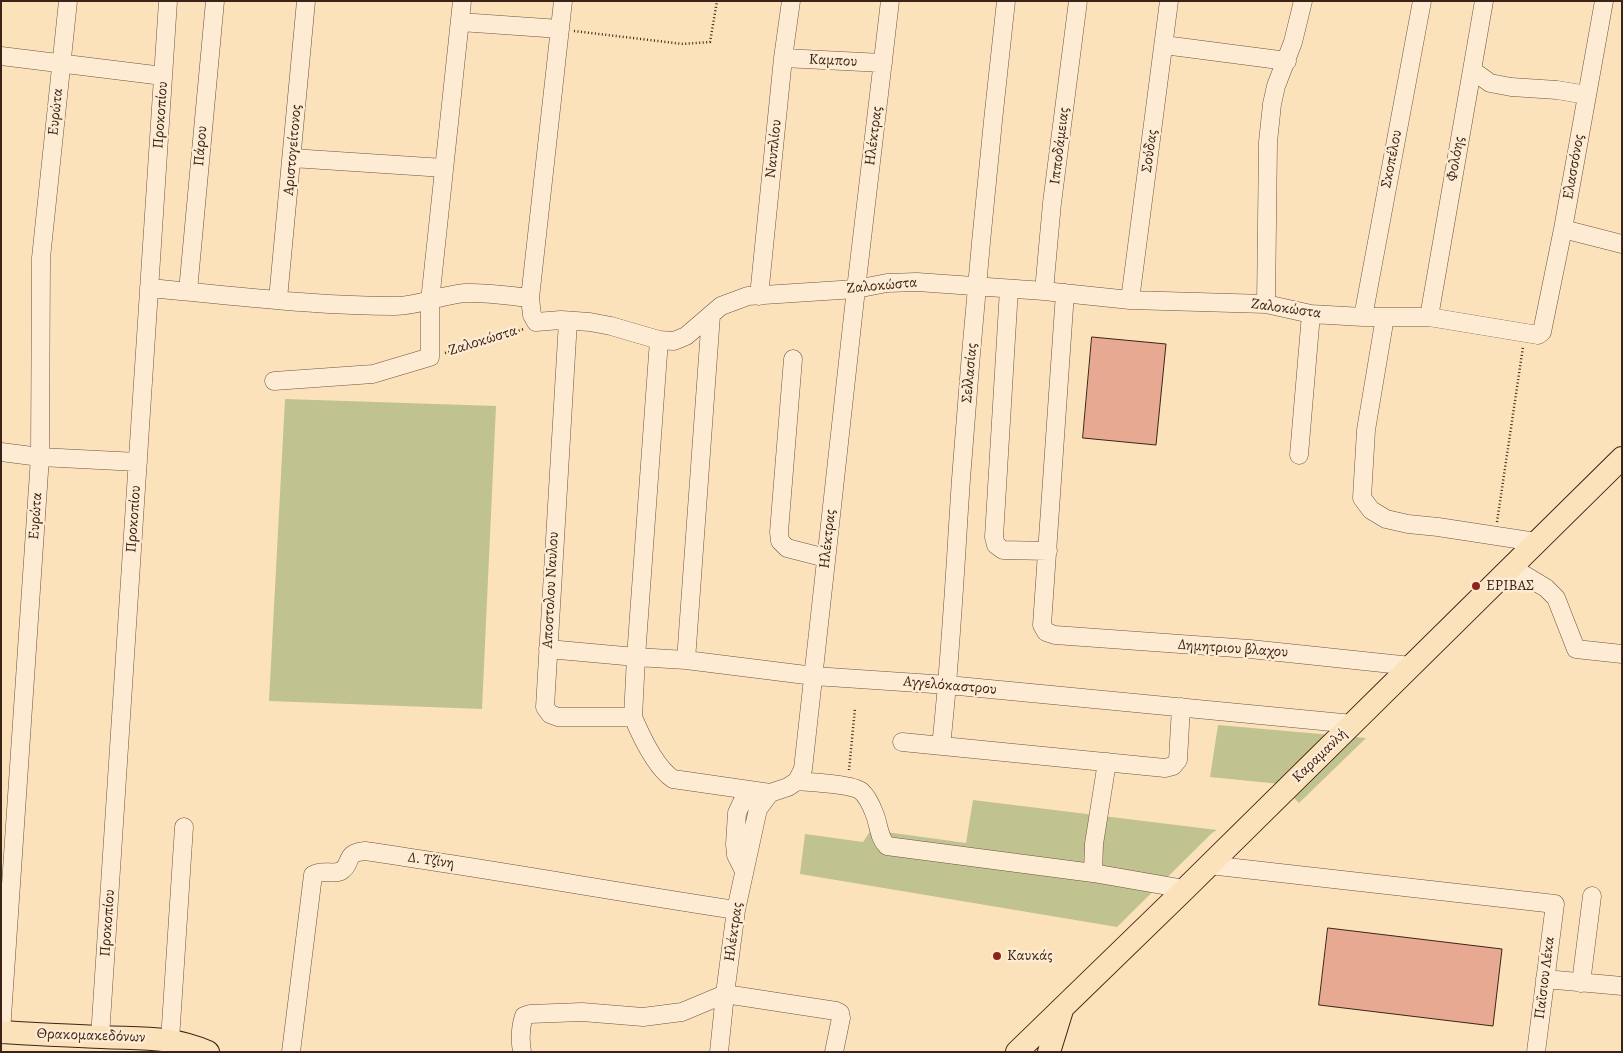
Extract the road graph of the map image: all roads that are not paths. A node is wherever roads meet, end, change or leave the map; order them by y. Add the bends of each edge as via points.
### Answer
1 (68, 1) edge
2 (168, 1) edge
3 (215, 1) edge
4 (306, 1) edge
5 (462, 1) edge
6 (563, 1) edge
7 (792, 1) edge
8 (890, 1) edge
9 (1006, 1) edge
10 (1078, 1) edge
11 (1170, 1) edge
12 (1303, 1) edge
13 (1422, 1) edge
14 (1484, 1) edge
15 (1604, 1) edge
16 (460, 22) junction
17 (560, 29) junction
18 (1164, 45) junction
19 (1, 56) edge
20 (783, 58) junction
21 (1287, 61) junction
22 (62, 63) junction
23 (883, 63) junction
24 (1472, 70) junction
25 (163, 76) junction
26 (1587, 95) junction
27 (292, 158) junction
28 (444, 168) junction
29 (1563, 228) junction
30 (1622, 244) edge
31 (977, 286) junction
32 (149, 288) junction
33 (856, 288) junction
34 (1009, 288) junction
35 (188, 291) junction
36 (1044, 291) junction
37 (1065, 293) junction
38 (759, 296) junction
39 (530, 298) junction
40 (278, 299) junction
41 (1130, 300) junction
42 (430, 301) junction
43 (1266, 304) junction
44 (1311, 314) junction
45 (710, 315) junction
46 (1363, 317) junction
47 (1385, 317) junction
48 (1429, 317) junction
49 (568, 321) junction
50 (1533, 333) joint
51 (658, 340) junction
52 (793, 359) dead end
53 (274, 381) dead end
54 (1, 452) edge
55 (1299, 455) dead end
56 (40, 457) junction
57 (138, 462) junction
58 (1620, 464) edge
59 (1536, 542) junction
60 (1048, 551) junction
61 (826, 558) junction
62 (1511, 567) junction
63 (548, 649) junction
64 (1622, 654) edge
65 (636, 657) junction
66 (686, 660) junction
67 (1411, 666) junction
68 (814, 676) junction
69 (948, 685) junction
70 (1181, 706) junction
71 (633, 716) junction
72 (1352, 724) junction
73 (902, 742) dead end
74 (941, 746) junction
75 (1107, 762) junction
76 (797, 781) junction
77 (762, 792) junction
78 (184, 827) dead end
79 (1209, 865) junction
80 (1092, 873) junction
81 (1185, 888) junction
82 (1592, 896) dead end
83 (736, 910) junction
84 (1545, 979) junction
85 (1582, 983) junction
86 (1622, 986) edge
87 (725, 994) junction
88 (1064, 1005) junction
89 (1, 1032) edge
90 (100, 1038) junction
91 (170, 1040) junction
92 (1023, 1050) edge
93 (208, 1052) edge
94 (291, 1052) edge
95 (522, 1052) edge
96 (719, 1052) edge
97 (834, 1052) edge
98 (1049, 1052) edge
99 (1536, 1052) edge

1 - 22 street, Ευρώτα
2 - 25 street, Προκοπίου
3 - 35 street, Πάρου
4 - 27 street, Αριστογείτονος
5 - 16 street
6 - 17 street
7 - 20 street, Ναυπλίου
8 - 23 street, Ηλέκτρας
9 - 31 street, Σελλασίας
10 - 36 street, Ιπποδάμειας
11 - 18 street, Σούδας
12 - 21 street
13 - 46 street, Σκοπέλου
14 - 24 street, Φολόης
15 - 26 street, Ελασσόνος
16 - 17 street
16 - 28 street
17 - 39 street
18 - 21 street
18 - 41 street, Σούδας
19 - 22 street
20 - 23 street, Καμπου
20 - 38 street, Ναυπλίου
21 - 43 street via 1276,86 1269,126
22 - 25 street
22 - 56 street, Ευρώτα via 41,258
23 - 33 street, Ηλέκτρας
24 - 26 street via 1490,83
24 - 48 street, Φολόης
25 - 32 street, Προκοπίου
26 - 29 street, Ελασσόνος
27 - 28 street
27 - 40 street, Αριστογείτονος
28 - 42 street
29 - 30 street
29 - 50 street, Ελασσόνος
31 - 33 street, Ζαλοκώστα via 904,282
31 - 34 street, Ζαλοκώστα
31 - 69 street, Σελλασίας
32 - 35 street
32 - 57 street, Προκοπίου
33 - 38 street, Ζαλοκώστα
33 - 61 street, Ηλέκτρας
34 - 36 street, Ζαλοκώστα
34 - 60 street via 994,537 996,545 1003,550
35 - 40 street
36 - 37 street, Ζαλοκώστα
37 - 41 street, Ζαλοκώστα
37 - 60 street
38 - 45 street, Ζαλοκώστα via 748,296 721,306
39 - 42 street via 464,293
39 - 49 street, Ζαλοκώστα via 536,322
40 - 42 street via 394,306
41 - 43 street, Ζαλοκώστα
42 - 53 street, Ζαλοκώστα via 430,357 373,374
43 - 44 street, Ζαλοκώστα
44 - 46 street, Ζαλοκώστα
44 - 55 street
45 - 51 street, Ζαλοκώστα via 686,336 674,341
45 - 66 street
46 - 47 street, Ζαλοκώστα
47 - 48 street, Ζαλοκώστα
47 - 59 street via 1366,430 1362,498 1370,510 1386,519 1408,524
48 - 50 street, Ζαλοκώστα
49 - 51 street, Ζαλοκώστα via 611,326
49 - 63 street, Αποστολου Ναυλου
51 - 65 street
52 - 61 street via 780,541 787,548
54 - 56 street
56 - 57 street
56 - 89 street, Ευρώτα
57 - 90 street, Προκοπίου
58 - 59 main road, Καραμανλή
59 - 62 main road, Καραμανλή
60 - 67 street, Δημητριου βλαχου via 1042,625 1054,636
61 - 68 street, Ηλέκτρας
62 - 64 street via 1546,588 1556,598 1576,649
62 - 67 main road, Καραμανλή
63 - 65 street, Αγγελόκαστρου
63 - 71 street, Αποστολου Ναυλου via 545,707 550,714 558,717
65 - 66 street, Αγγελόκαστρου
65 - 71 street
66 - 68 street, Αγγελόκαστρου
67 - 72 main road, Καραμανλή
68 - 69 street, Αγγελόκαστρου
68 - 76 street, Ηλέκτρας via 803,769
69 - 70 street, Αγγελόκαστρου
69 - 74 street, Σελλασίας
70 - 72 street, Αγγελόκαστρου
70 - 75 street via 1178,760 1173,766
71 - 77 street via 645,744 672,779
72 - 79 main road, Καραμανλή
73 - 74 street
74 - 75 street
75 - 80 street
76 - 77 street via 788,787
76 - 80 street via 860,790 867,798 882,841 887,846
77 - 83 street, Ηλέκτρας
78 - 91 street
79 - 81 main road, Καραμανλή
79 - 84 street, Παΐσιου Λέκα via 1554,904
80 - 81 street
81 - 88 main road, Καραμανλή
82 - 85 street
83 - 87 street, Ηλέκτρας
83 - 94 street, Δ. Τζίνη via 356,851 341,870 319,871 313,875
84 - 85 street
84 - 99 street, Παΐσιου Λέκα
85 - 86 street
87 - 95 street via 682,1012 643,1017 582,1012 530,1014 524,1016 521,1023
87 - 96 street, Ηλέκτρας
87 - 97 street via 836,1011 842,1018
88 - 92 main road, Καραμανλή
88 - 98 main road
89 - 90 main road, Θρακομακεδόνων
90 - 91 main road, Θρακομακεδόνων
91 - 93 main road, Θρακομακεδόνων

